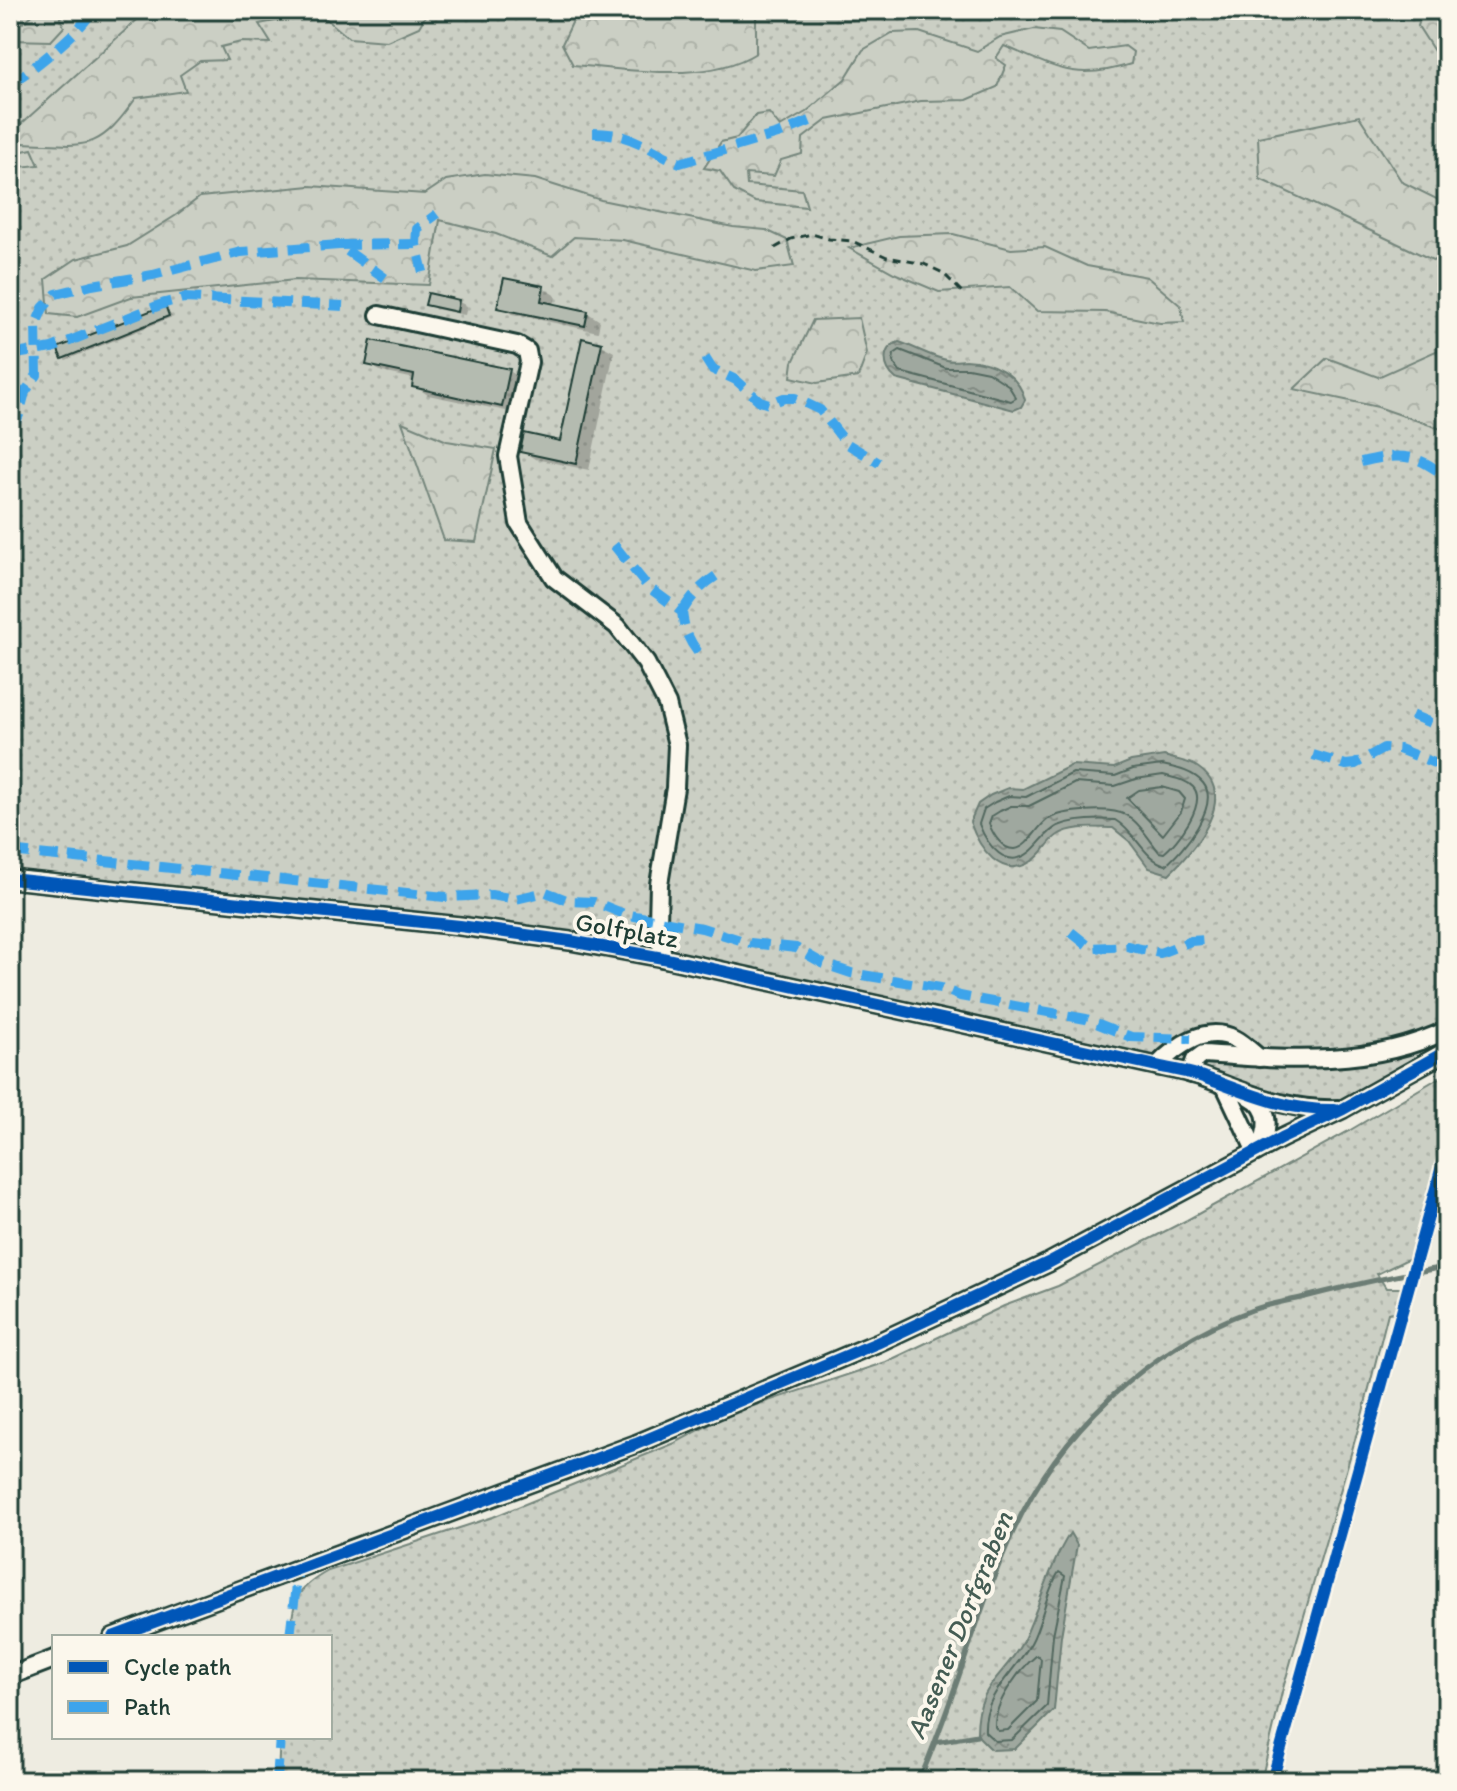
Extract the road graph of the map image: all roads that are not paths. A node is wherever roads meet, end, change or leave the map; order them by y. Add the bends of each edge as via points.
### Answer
1 (379, 315) dead end
2 (10, 879) edge
3 (663, 958) junction
4 (1447, 1030) edge
5 (1447, 1051) edge
6 (1259, 1058) junction
7 (1157, 1066) junction
8 (1190, 1074) junction
9 (1225, 1086) junction
10 (1246, 1093) junction
11 (1343, 1109) junction
12 (1256, 1152) junction
13 (118, 1635) edge
14 (52, 1660) edge
15 (10, 1676) edge

1 - 3 street via 527,351 508,456 519,523 554,578 617,626 646,663 667,704 677,745 659,884
2 - 3 street, Golfplatz via 460,926
3 - 7 street, Golfplatz
4 - 6 street via 1386,1052 1332,1059
5 - 11 street
6 - 7 street via 1234,1038 1214,1033 1191,1039
6 - 8 street via 1203,1054
7 - 8 street, Golfplatz
8 - 9 street, Golfplatz
9 - 10 street, Golfplatz
9 - 12 street
10 - 11 street, Golfplatz via 1303,1109
10 - 12 street via 1263,1107 1267,1119
11 - 12 street
12 - 13 street via 1048,1263 877,1343 636,1444
14 - 15 street

